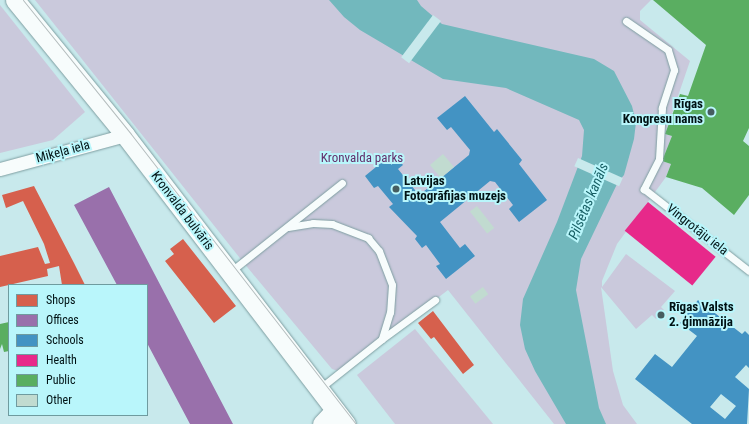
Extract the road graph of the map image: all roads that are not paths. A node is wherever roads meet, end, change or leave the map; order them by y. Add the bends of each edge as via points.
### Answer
1 (14, 0) edge
2 (626, 21) dead end
3 (125, 135) junction
4 (0, 169) edge
5 (342, 183) dead end
6 (288, 227) junction
7 (749, 271) edge
8 (228, 274) junction
9 (435, 300) dead end
10 (382, 339) junction
11 (318, 390) junction
12 (340, 417) edge
13 (322, 424) edge

1 - 3 street, Kronvalda bulvāris
2 - 7 lane, Vingrotāju iela via 668,50 674,70 662,108 659,159 644,189
3 - 4 street, Miķeļa iela
3 - 8 street, Kronvalda bulvāris
5 - 6 lane
6 - 8 lane
6 - 10 lane via 313,223 332,224 368,238 379,251 392,285 390,312
8 - 11 street, Kronvalda bulvāris
9 - 10 lane
10 - 11 lane
11 - 12 street, Kronvalda bulvāris
12 - 13 street

